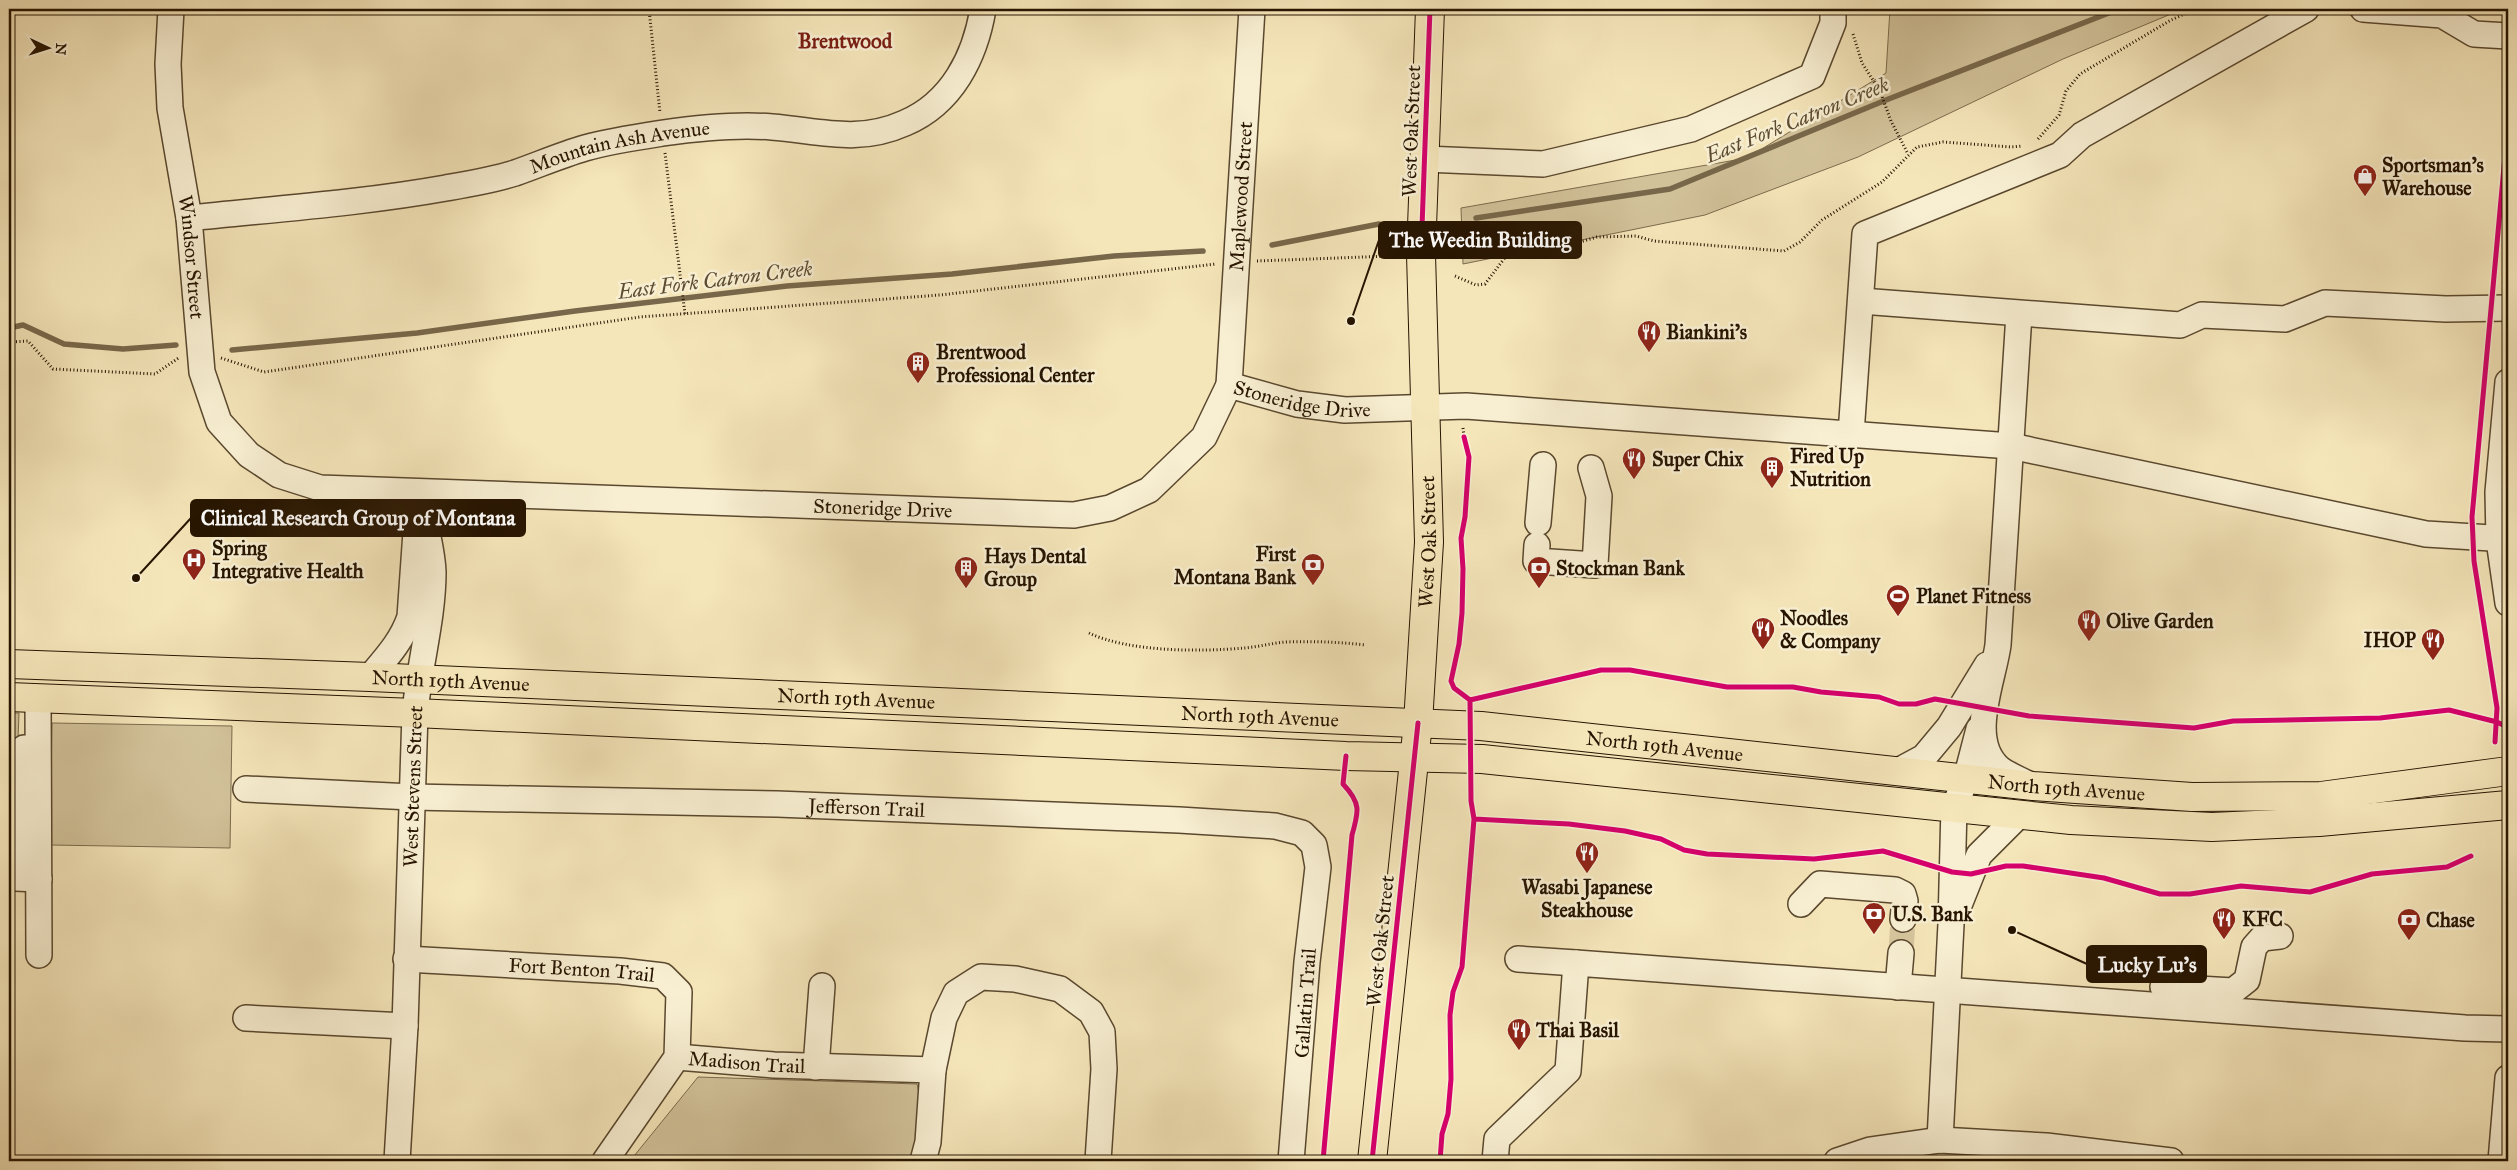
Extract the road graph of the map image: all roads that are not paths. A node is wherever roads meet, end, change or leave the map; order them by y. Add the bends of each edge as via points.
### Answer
1 (171, 9) edge
2 (983, 9) edge
3 (1252, 9) edge
4 (1430, 9) edge
5 (2306, 9) edge
6 (2363, 9) edge
7 (1842, 17) edge
8 (2508, 36) edge
9 (1425, 159) junction
10 (189, 218) junction
11 (1861, 301) junction
12 (2508, 308) edge
13 (2019, 314) junction
14 (2508, 382) edge
15 (1229, 385) junction
16 (1426, 406) junction
17 (1851, 434) junction
18 (2011, 446) junction
19 (1542, 465) dead end
20 (1591, 468) dead end
21 (279, 476) joint
22 (418, 492) junction
23 (2503, 539) edge
24 (2508, 603) edge
25 (1998, 645) junction
26 (9, 664) edge
27 (370, 677) junction
28 (418, 680) junction
29 (9, 697) edge
30 (38, 698) junction
31 (415, 713) junction
32 (1983, 716) junction
33 (1418, 723) junction
34 (1414, 759) junction
35 (1898, 771) junction
36 (2508, 771) edge
37 (1966, 779) junction
38 (2033, 786) junction
39 (246, 788) dead end
40 (412, 797) junction
41 (2508, 805) edge
42 (1954, 807) junction
43 (2019, 815) junction
44 (1314, 845) joint
45 (1801, 904) dead end
46 (1903, 920) tunnel mouth
47 (1951, 924) junction
48 (2280, 936) dead end
49 (1901, 953) tunnel mouth
50 (39, 955) dead end
51 (406, 959) junction
52 (1518, 959) dead end
53 (1576, 963) junction
54 (822, 986) dead end
55 (2163, 986) dead end
56 (1898, 987) junction
57 (1948, 990) junction
58 (246, 1018) dead end
59 (405, 1026) junction
60 (2508, 1029) edge
61 (677, 1057) junction
62 (816, 1067) junction
63 (933, 1070) junction
64 (2508, 1078) edge
65 (1940, 1140) junction
66 (396, 1161) edge
67 (605, 1161) edge
68 (923, 1161) edge
69 (1098, 1161) edge
70 (1291, 1161) edge
71 (1372, 1161) edge
72 (1495, 1161) edge
73 (1837, 1161) edge
74 (2171, 1161) edge
75 (2501, 1161) edge

1 - 10 street, Windsor Street via 170,108
2 - 10 street, Mountain Ash Avenue via 976,42 956,82 927,112 886,132 837,136 738,126 662,133 586,148 513,174 447,188
3 - 15 street, Maplewood Street
4 - 9 main road, West Oak Street
5 - 11 street via 2082,135 2060,155 1865,234
6 - 8 street via 2442,15 2474,34
7 - 9 street via 1833,23 1812,76 1691,129 1543,164
9 - 16 main road, West Oak Street via 1422,254
10 - 21 street, Windsor Street via 202,372 219,422 248,454
11 - 13 street
11 - 17 street
12 - 13 street via 2446,309 2325,302 2285,319 2202,315 2180,325
13 - 18 street
14 - 23 street via 2498,492
15 - 16 street, Stoneridge Drive via 1297,404 1336,409
15 - 22 street, Stoneridge Drive via 1204,438 1149,490 1110,508 1074,515
16 - 17 street, Stoneridge Drive
16 - 33 main road, West Oak Street via 1429,542
17 - 18 street, Stoneridge Drive
18 - 23 street, Stoneridge Drive via 2426,534
18 - 25 street
19 - 20 street via 1536,561 1595,565 1599,496
21 - 22 street, Stoneridge Drive via 320,488
22 - 27 street via 410,617 393,650
22 - 28 street, West Stevens Street via 433,571 427,639
23 - 24 street
25 - 32 street
25 - 35 street via 1949,727 1924,757
26 - 27 main road, North 19th Avenue
27 - 28 main road, North 19th Avenue
28 - 31 street, West Stevens Street
28 - 33 main road, North 19th Avenue
29 - 30 main road, North 19th Avenue
30 - 31 main road, North 19th Avenue
30 - 50 street
31 - 34 main road, North 19th Avenue
31 - 40 street, West Stevens Street
32 - 37 street
32 - 38 street via 1982,740 1987,754 2000,769
33 - 34 main road, West Oak Street
33 - 35 main road, North 19th Avenue via 1481,726
34 - 42 main road, North 19th Avenue via 1482,758
34 - 71 main road, West Oak Street
35 - 37 main road, North 19th Avenue
36 - 38 main road, North 19th Avenue via 2321,796 2192,797
37 - 38 main road, North 19th Avenue
37 - 42 street
39 - 40 street, Jefferson Trail
40 - 44 street, Jefferson Trail via 777,804 1179,820 1275,826 1302,833
40 - 51 street, West Stevens Street
41 - 43 main road, North 19th Avenue via 2319,822 2212,827
42 - 43 main road, North 19th Avenue
42 - 47 street
43 - 47 street via 1979,855
44 - 70 street, Gallatin Trail via 1318,867
45 - 46 street via 1820,884 1895,890 1905,901
47 - 57 street
48 - 55 street via 2262,938 2254,947 2247,980 2233,991
49 - 56 street
51 - 59 street, West Stevens Street
51 - 61 street, Fort Benton Trail via 663,976 679,992
52 - 53 street
53 - 56 street
53 - 72 street via 1568,1071 1497,1139
54 - 62 street, Madison Trail
56 - 57 street
57 - 60 street
57 - 65 street
58 - 59 street
59 - 66 street, West Stevens Street
61 - 62 street, Madison Trail
61 - 67 street
62 - 63 street, Madison Trail
63 - 68 street via 928,1142
63 - 69 street via 944,1018 956,993 981,977 1015,979 1060,989 1091,1012 1102,1032 1104,1069
64 - 75 street
65 - 73 street via 1870,1150
65 - 74 street via 2046,1146

